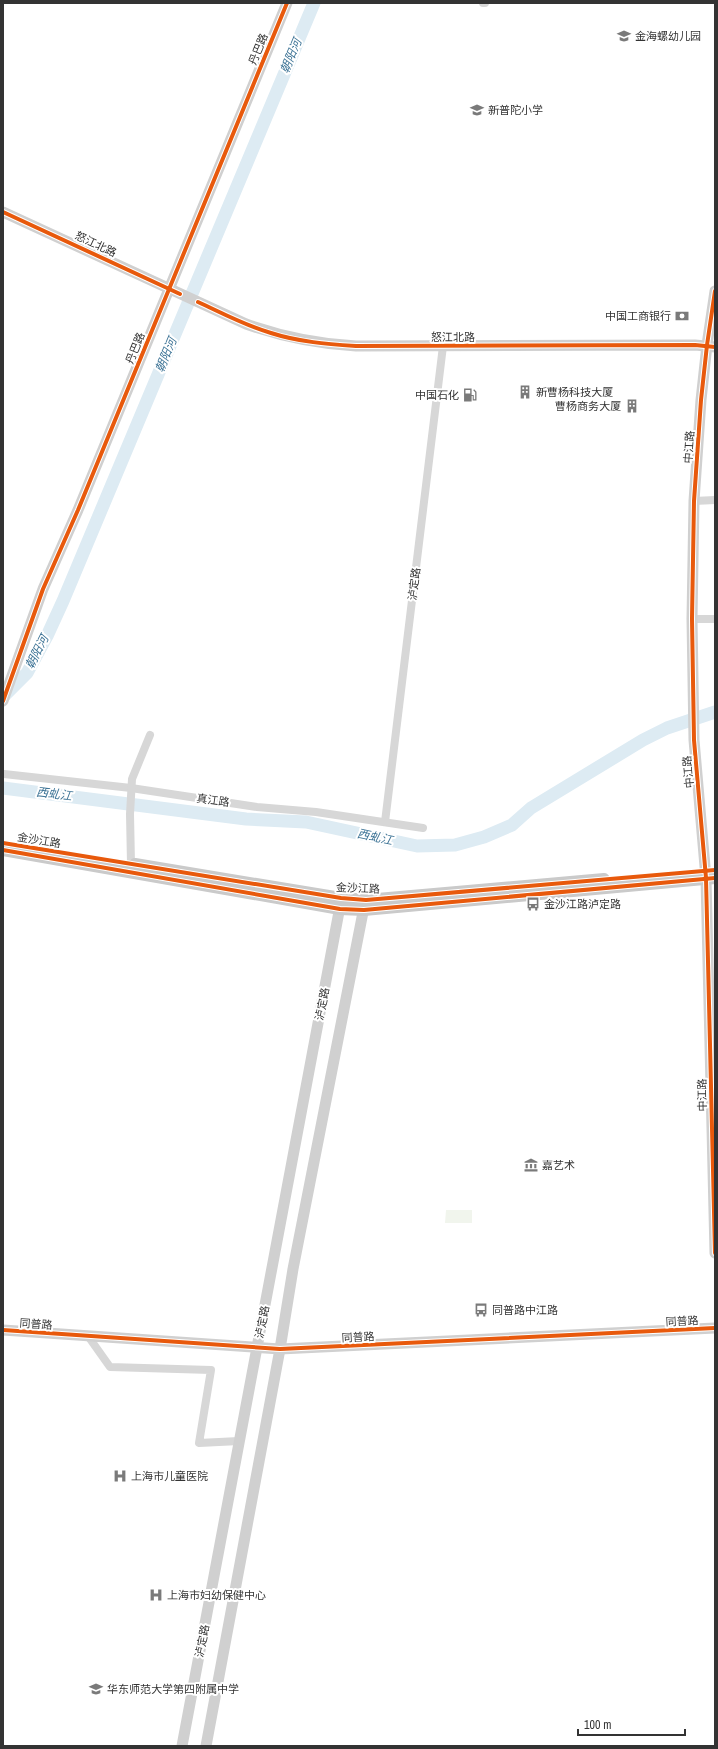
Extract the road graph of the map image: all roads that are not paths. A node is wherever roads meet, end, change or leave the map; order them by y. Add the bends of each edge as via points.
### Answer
1 (287, 3) edge
2 (3, 212) edge
3 (169, 288) junction
4 (715, 291) edge
5 (443, 346) junction
6 (711, 346) edge
7 (715, 500) edge
8 (694, 501) junction
9 (692, 619) junction
10 (715, 619) edge
11 (3, 701) edge
12 (150, 735) dead end
13 (4, 774) edge
14 (131, 790) junction
15 (385, 822) junction
16 (423, 828) dead end
17 (3, 843) edge
18 (3, 850) edge
19 (131, 864) junction
20 (710, 874) edge
21 (340, 904) junction
22 (365, 905) junction
23 (715, 1253) edge
24 (715, 1328) edge
25 (3, 1330) edge
26 (88, 1336) junction
27 (257, 1349) junction
28 (280, 1350) junction
29 (239, 1442) junction
30 (182, 1746) edge
31 (206, 1746) edge

1 - 3 street, 丹巴路
2 - 3 street, 怒江北路
3 - 5 street, 怒江北路 via 246,324 298,340 356,346
3 - 11 street, 丹巴路 via 43,589
4 - 6 street, 中江路
5 - 6 street, 怒江北路
5 - 15 street, 泸定路
6 - 8 street, 中江路
7 - 8 street
8 - 9 street, 中江路
9 - 10 street
9 - 20 street, 中江路 via 694,740
12 - 14 street via 132,780
13 - 14 street, 真江路
14 - 15 street, 真江路
14 - 19 street
15 - 16 street, 真江路
17 - 19 main road, 金沙江路
18 - 21 main road, 金沙江路
19 - 21 main road, 金沙江路
20 - 22 main road, 金沙江路
20 - 23 street, 中江路
21 - 22 main road, 金沙江路
21 - 27 street, 泸定路
22 - 28 street, 泸定路 via 293,1269
24 - 28 street, 同普路
25 - 26 street, 同普路
26 - 27 street, 同普路
26 - 29 street via 110,1366 211,1370 199,1443
27 - 28 street, 同普路
27 - 29 street, 泸定路
28 - 31 street, 泸定路
29 - 30 street, 泸定路

